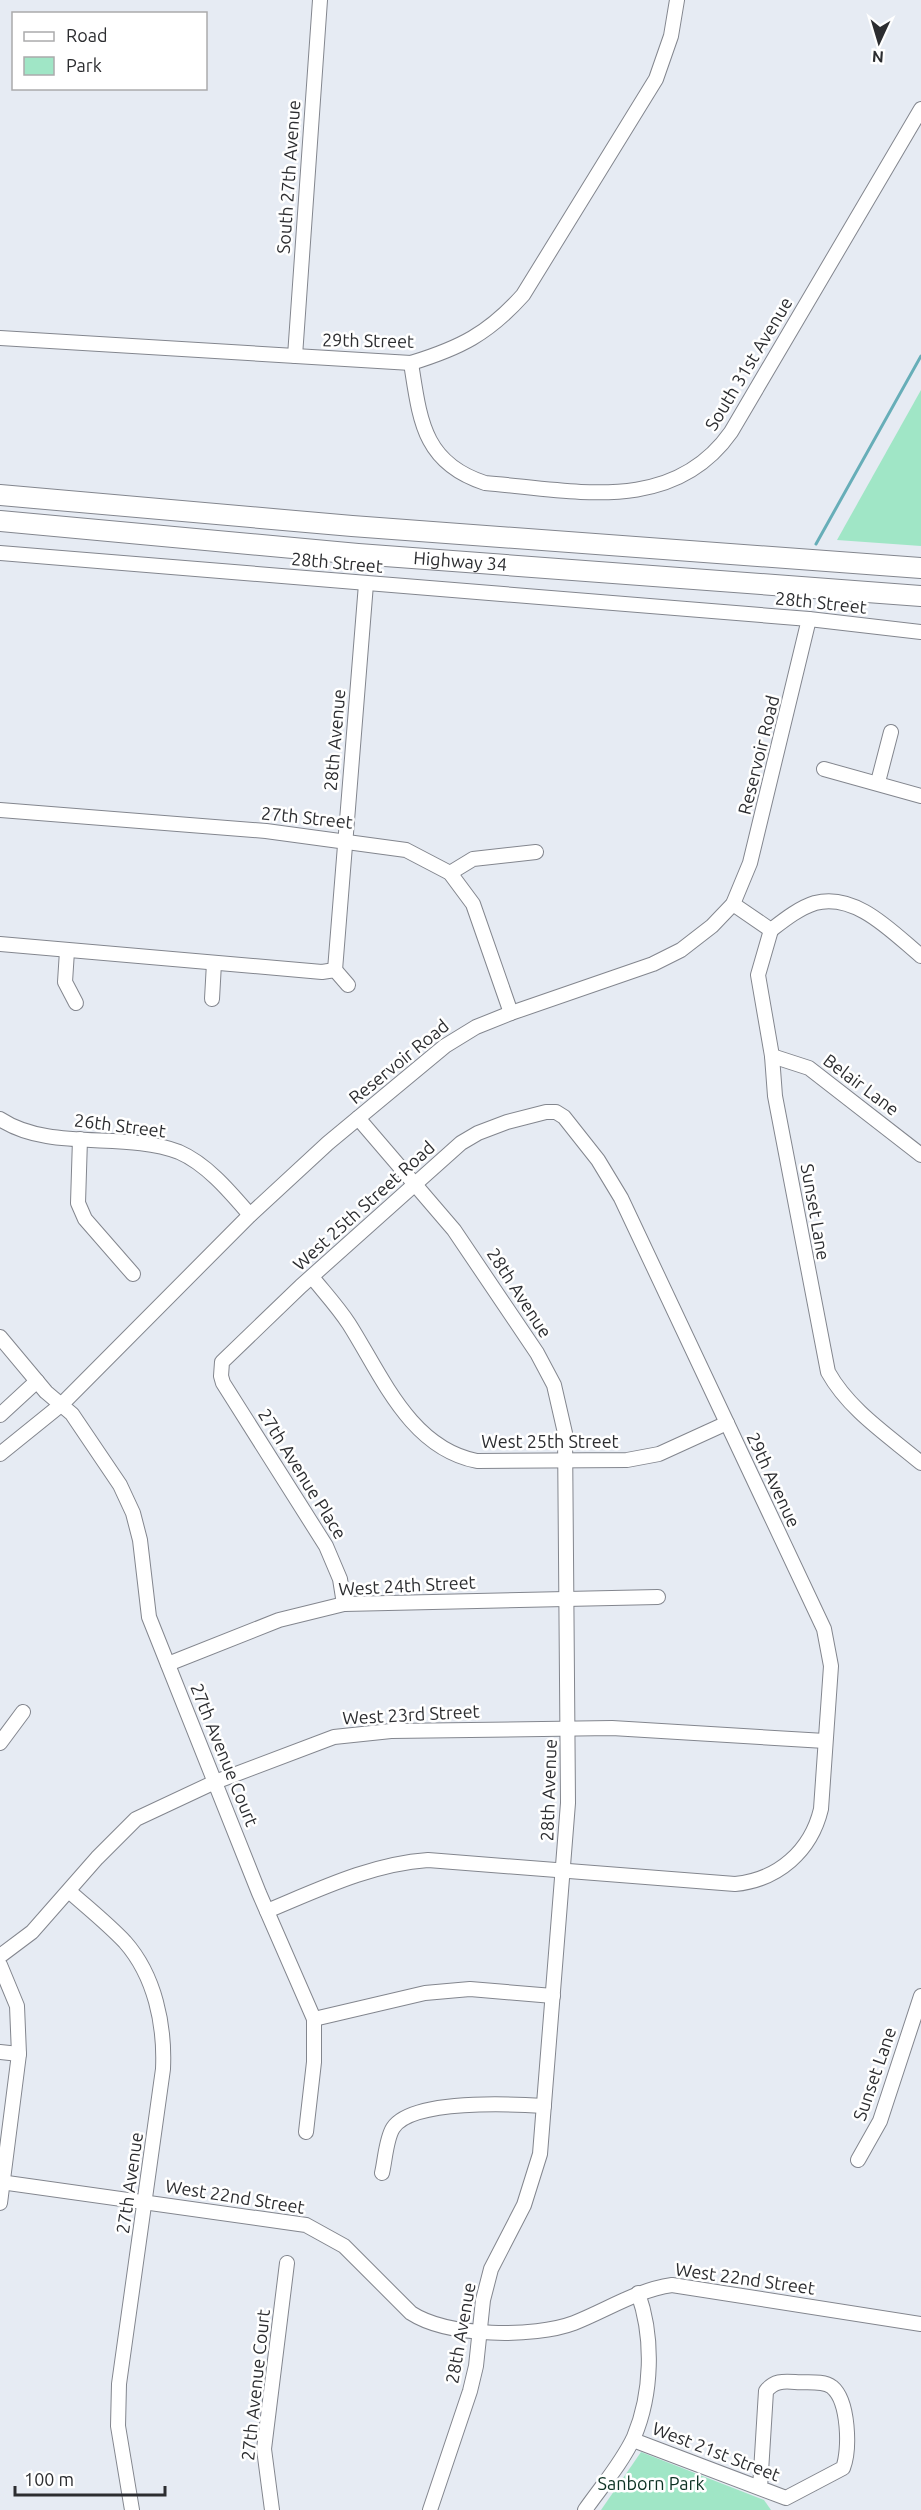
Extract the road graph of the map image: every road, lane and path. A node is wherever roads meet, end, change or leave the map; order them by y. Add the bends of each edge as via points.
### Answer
1 (320, 0) edge
2 (677, 0) edge
3 (921, 109) edge
4 (0, 338) edge
5 (295, 356) junction
6 (411, 363) junction
7 (0, 495) edge
8 (0, 521) edge
9 (0, 553) edge
10 (921, 568) edge
11 (366, 584) junction
12 (921, 596) edge
13 (809, 619) junction
14 (921, 632) edge
15 (891, 732) dead end
16 (824, 769) dead end
17 (878, 782) junction
18 (921, 796) edge
19 (0, 810) edge
20 (344, 840) junction
21 (536, 852) dead end
22 (450, 873) junction
23 (733, 904) junction
24 (771, 930) junction
25 (0, 944) edge
26 (67, 951) junction
27 (921, 956) edge
28 (214, 963) junction
29 (335, 970) junction
30 (348, 985) dead end
31 (212, 999) dead end
32 (76, 1003) dead end
33 (511, 1013) junction
34 (772, 1056) junction
35 (556, 1112) joint
36 (0, 1119) edge
37 (358, 1119) junction
38 (81, 1139) junction
39 (921, 1155) edge
40 (414, 1185) junction
41 (250, 1215) junction
42 (133, 1274) dead end
43 (312, 1277) junction
44 (0, 1337) edge
45 (220, 1367) joint
46 (37, 1381) junction
47 (62, 1404) junction
48 (0, 1415) edge
49 (727, 1423) junction
50 (0, 1454) edge
51 (566, 1461) junction
52 (921, 1463) edge
53 (658, 1597) dead end
54 (567, 1598) junction
55 (344, 1604) junction
56 (168, 1664) junction
57 (23, 1712) dead end
58 (569, 1728) junction
59 (825, 1742) junction
60 (0, 1743) edge
61 (215, 1782) junction
62 (564, 1869) junction
63 (70, 1892) junction
64 (267, 1911) junction
65 (0, 1956) edge
66 (0, 1965) edge
67 (553, 1996) junction
68 (921, 1996) edge
69 (314, 2019) junction
70 (0, 2052) edge
71 (20, 2054) junction
72 (544, 2106) junction
73 (306, 2132) dead end
74 (858, 2160) dead end
75 (382, 2174) dead end
76 (1, 2182) edge
77 (146, 2202) junction
78 (0, 2203) edge
79 (287, 2263) dead end
80 (638, 2294) junction
81 (921, 2324) edge
82 (479, 2330) junction
83 (633, 2440) junction
84 (759, 2488) junction
85 (132, 2510) edge
86 (272, 2510) edge
87 (430, 2510) edge
88 (585, 2510) edge

1 - 5 street, South 27th Avenue
2 - 6 street, 29th Street via 671,36 656,79 523,295 494,325 473,339
3 - 6 street, South 31st Avenue via 730,432 714,452 685,475 651,488 623,492 472,479 443,459 425,436
4 - 5 street, 29th Street
5 - 6 street, 29th Street
7 - 10 highway, Highway 34 via 340,525
8 - 12 highway, Highway 34 via 358,554
9 - 11 street, 28th Street
11 - 13 street, 28th Street
11 - 20 street, 28th Avenue
13 - 14 street, 28th Street
13 - 23 street, Reservoir Road via 753,852
15 - 17 street
16 - 17 street
17 - 18 street
19 - 20 street, 27th Street
20 - 22 street, 27th Street via 406,850
20 - 29 street, 28th Avenue
21 - 22 street via 473,859
22 - 33 street, 27th Street via 478,915
23 - 24 street
23 - 33 street, Reservoir Road via 699,938 653,964
24 - 27 street via 815,903 837,902 874,917
24 - 34 street, Sunset Lane via 758,975
25 - 26 street
26 - 28 street
26 - 32 street via 65,982
28 - 29 street
28 - 31 street
29 - 30 street
33 - 37 street, Reservoir Road via 461,1035
34 - 39 street, Belair Lane via 809,1068
34 - 52 street, Sunset Lane via 776,1096 828,1372 852,1404
35 - 40 street, West 25th Street Road via 533,1114 478,1133
35 - 49 street, 29th Avenue via 576,1131 621,1198
36 - 38 street, 26th Street via 31,1133
37 - 40 street, 28th Avenue
37 - 41 street, Reservoir Road
38 - 41 street, 26th Street via 180,1153 211,1175
38 - 42 street via 78,1203 85,1219
40 - 43 street, West 25th Street Road
40 - 51 street, 28th Avenue via 470,1252 545,1367 560,1407
41 - 47 street, Reservoir Road
43 - 45 street, West 25th Street Road
43 - 51 street, West 25th Street via 347,1321 406,1414 437,1446 477,1461
44 - 46 street, 27th Avenue Court
45 - 55 street, 27th Avenue Place via 223,1383 326,1546 340,1579
46 - 47 street, 27th Avenue Court
46 - 48 street
47 - 50 street, Reservoir Road
47 - 56 street, 27th Avenue Court via 120,1485 133,1513 149,1617
49 - 51 street, West 25th Street via 652,1456
49 - 59 street, 29th Avenue via 824,1629 831,1666
51 - 54 street, 28th Avenue
53 - 54 street, West 24th Street
54 - 55 street, West 24th Street
54 - 58 street, 28th Avenue
55 - 56 street, West 24th Street via 279,1620
56 - 61 street, 27th Avenue Court
57 - 60 street
58 - 59 street, West 23rd Street via 624,1728
58 - 61 street, West 23rd Street via 361,1733 309,1745
58 - 62 street, 28th Avenue
59 - 62 street, 29th Avenue via 821,1809 814,1832 798,1855 767,1878 735,1884
61 - 63 street, West 23rd Street via 136,1819
61 - 64 street, 27th Avenue Court
62 - 64 street via 457,1860 406,1862 359,1873
62 - 67 street, 28th Avenue
63 - 65 street, West 23rd Street via 32,1932
63 - 77 street, 27th Avenue via 137,1958 163,2028 163,2069
64 - 69 street, 27th Avenue Court
66 - 71 street via 17,2006
67 - 69 street via 470,1989 425,1993
67 - 72 street, 28th Avenue
68 - 74 street, Sunset Lane via 880,2121
69 - 73 street, 27th Avenue Court via 314,2062
70 - 71 street
71 - 76 street
72 - 75 street via 496,2102 406,2116 392,2129
72 - 82 street, 28th Avenue via 534,2180 491,2269
76 - 77 street, West 22nd Street
76 - 78 street
77 - 82 street, West 22nd Street via 306,2225 345,2246 422,2320 449,2328
77 - 85 street, 27th Avenue via 119,2384 120,2450
79 - 86 street, 27th Avenue Court via 264,2449
80 - 81 street, West 22nd Street via 661,2286 689,2286
80 - 82 street, West 22nd Street via 549,2331
80 - 83 street via 648,2327 649,2359
82 - 87 street, 28th Avenue via 470,2391
83 - 84 street, West 21st Street
83 - 88 street
84 - 84 street, West 21st Street via 786,2498 843,2468 848,2427 832,2387 781,2381 771,2384 766,2391

